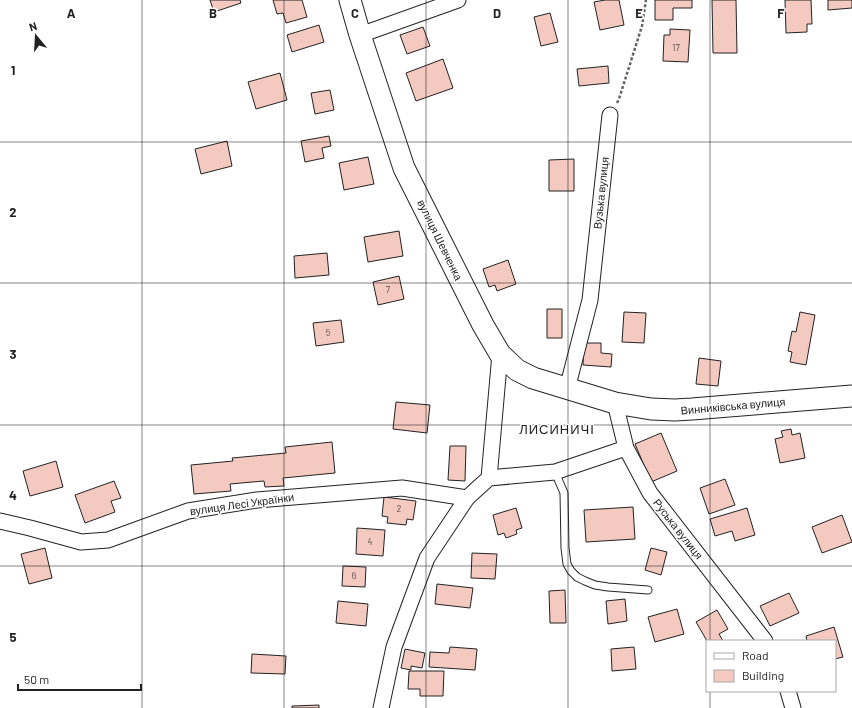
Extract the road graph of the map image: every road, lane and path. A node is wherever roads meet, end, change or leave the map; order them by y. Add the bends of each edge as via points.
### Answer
1 (350, 0) edge
2 (458, 0) edge
3 (646, 0) edge
4 (360, 35) junction
5 (610, 115) joint
6 (500, 354) junction
7 (567, 389) junction
8 (852, 396) edge
9 (615, 403) junction
10 (626, 448) junction
11 (555, 472) junction
12 (489, 478) junction
13 (467, 498) junction
14 (0, 521) edge
15 (648, 590) dead end
16 (764, 640) edge
17 (788, 692) edge
18 (381, 708) edge
19 (793, 708) edge

1 - 4 main road, вулиця Шевченка
2 - 4 street
3 - 5 path via 642,26 619,99
4 - 6 main road, вулиця Шевченка via 404,168 482,325
5 - 7 street, Вузька вулиця via 590,300
6 - 7 main road, вулиця Шевченка via 517,370
6 - 12 street
7 - 9 main road, вулиця Шевченка
8 - 9 main road, Винниківська вулиця via 675,410
9 - 10 street, Руська вулиця
10 - 11 street
10 - 16 street, Руська вулиця via 650,493
11 - 12 street
11 - 15 lane via 564,493 565,548 567,564 571,571 577,577 595,585
12 - 13 street
13 - 14 street, вулиця Лесі Українки via 402,488 257,500 188,511 108,540 81,542
13 - 18 street via 427,558 394,647
17 - 19 street

